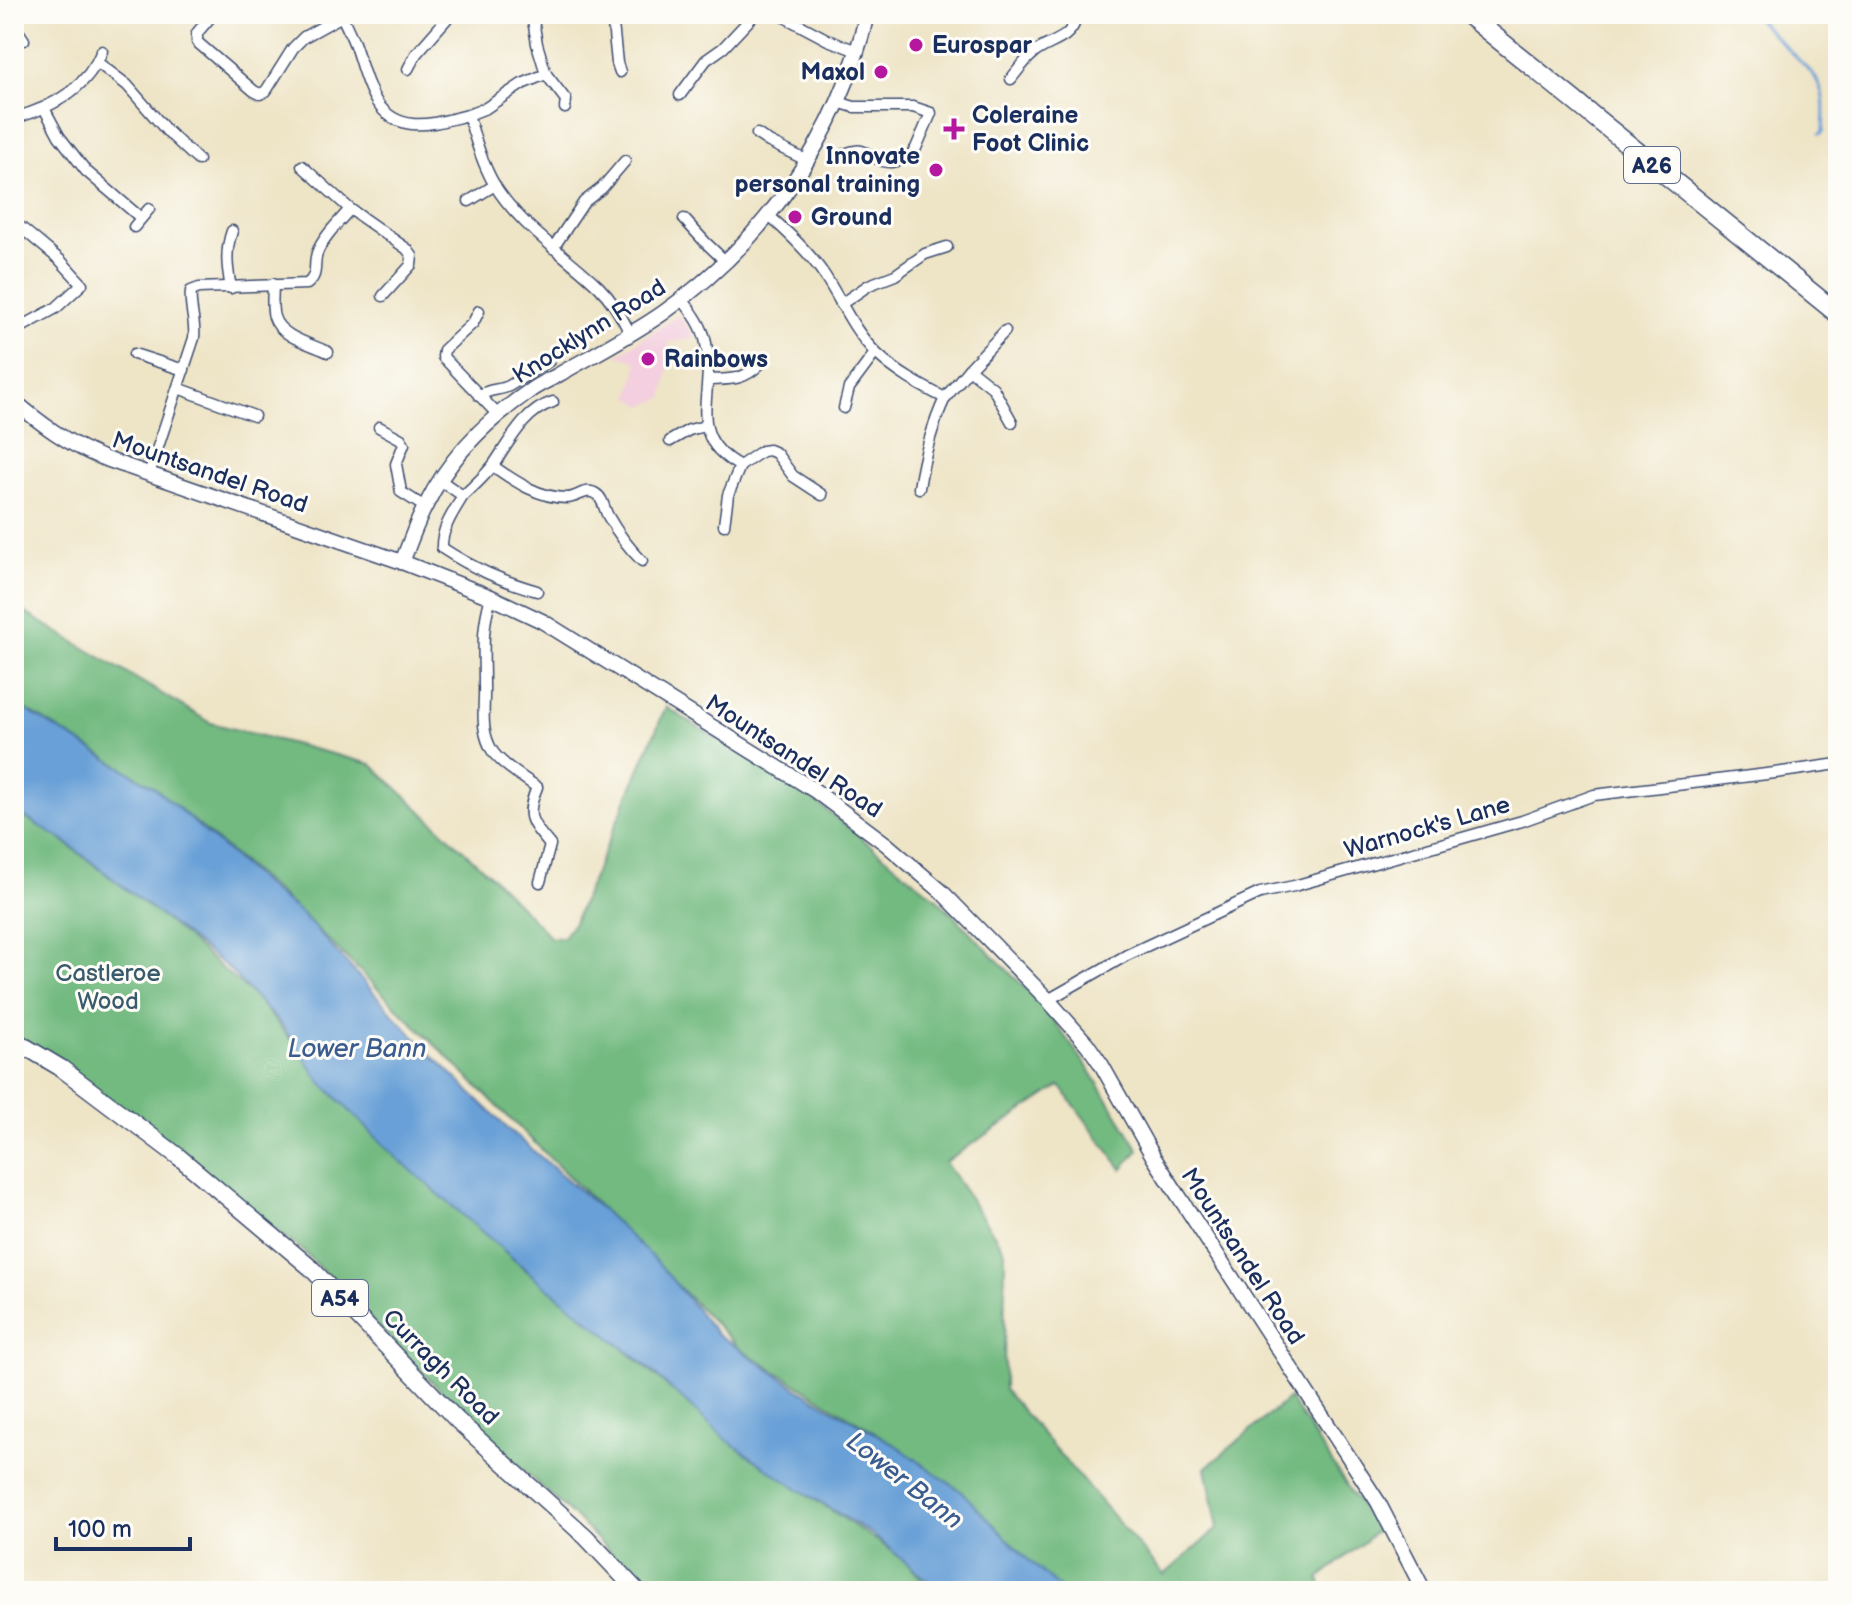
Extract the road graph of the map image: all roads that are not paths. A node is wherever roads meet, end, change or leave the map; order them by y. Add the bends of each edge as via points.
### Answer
1 (22, 14) edge
2 (213, 14) edge
3 (451, 14) edge
4 (532, 14) edge
5 (612, 14) edge
6 (755, 14) edge
7 (779, 14) edge
8 (867, 14) edge
9 (1068, 14) edge
10 (1467, 14) edge
11 (342, 15) edge
12 (14, 23) edge
13 (24, 40) dead end
14 (102, 51) dead end
15 (857, 51) junction
16 (98, 63) junction
17 (408, 69) dead end
18 (620, 72) dead end
19 (546, 74) junction
20 (1011, 79) dead end
21 (680, 95) dead end
22 (838, 102) junction
23 (44, 108) junction
24 (565, 108) dead end
25 (468, 115) junction
26 (14, 118) edge
27 (757, 134) dead end
28 (840, 156) dead end
29 (198, 160) dead end
30 (625, 161) dead end
31 (808, 161) junction
32 (302, 166) dead end
33 (495, 185) junction
34 (469, 201) dead end
35 (149, 209) dead end
36 (350, 209) junction
37 (769, 216) junction
38 (684, 219) dead end
39 (14, 226) edge
40 (232, 231) dead end
41 (947, 247) dead end
42 (553, 248) junction
43 (726, 262) junction
44 (273, 284) junction
45 (231, 288) junction
46 (383, 296) dead end
47 (682, 299) junction
48 (841, 304) junction
49 (479, 311) dead end
50 (1838, 314) edge
51 (14, 331) edge
52 (1005, 331) dead end
53 (630, 333) junction
54 (328, 352) dead end
55 (875, 353) junction
56 (134, 354) dead end
57 (549, 361) dead end
58 (760, 364) dead end
59 (969, 369) junction
60 (184, 370) junction
61 (708, 380) junction
62 (178, 388) junction
63 (479, 396) junction
64 (945, 398) junction
65 (14, 401) edge
66 (553, 402) dead end
67 (844, 408) dead end
68 (498, 415) junction
69 (254, 416) dead end
70 (1012, 422) dead end
71 (705, 426) junction
72 (379, 427) dead end
73 (670, 441) dead end
74 (493, 466) junction
75 (740, 466) junction
76 (149, 474) junction
77 (440, 480) junction
78 (919, 488) dead end
79 (822, 495) dead end
80 (463, 496) junction
81 (425, 507) junction
82 (724, 525) dead end
83 (642, 561) dead end
84 (402, 562) junction
85 (537, 591) dead end
86 (491, 597) junction
87 (1838, 764) edge
88 (540, 882) dead end
89 (1048, 1000) junction
90 (14, 1040) edge
91 (637, 1591) edge
92 (1424, 1591) edge

1 - 12 street
2 - 11 street via 197,33 197,42 260,94 304,37
3 - 17 street
4 - 19 street
5 - 18 street
6 - 21 street via 706,60
7 - 15 street
8 - 15 street, Knocklynn Road
9 - 20 street via 1075,21 1067,35 1035,52
10 - 50 highway, A26
11 - 25 street via 369,88 385,112 413,124
12 - 13 street
14 - 16 street
15 - 22 street, Knocklynn Road
16 - 23 street via 72,92
16 - 29 street via 127,85
19 - 24 street via 566,100
19 - 25 street
22 - 28 street via 931,113 909,158 885,162 855,150
22 - 31 street, Knocklynn Road
23 - 26 street
23 - 35 street via 86,171 138,223
25 - 33 street
27 - 31 street
30 - 42 street via 584,202
31 - 37 street, Knocklynn Road
32 - 36 street
33 - 34 street
33 - 42 street
36 - 44 street via 318,250 313,280
36 - 46 street via 412,256 411,265
37 - 43 street, Knocklynn Road
37 - 48 street via 817,264
38 - 43 street
39 - 51 street via 82,284 56,308
40 - 45 street via 226,262
41 - 48 street via 925,254
42 - 53 street via 607,296
43 - 47 street, Knocklynn Road
44 - 45 street
44 - 54 street via 273,314 279,326
45 - 60 street via 191,291 195,328
47 - 53 street, Knocklynn Road
47 - 61 street via 704,333
48 - 55 street
49 - 63 street via 443,357
52 - 59 street
53 - 68 street, Knocklynn Road via 533,388
55 - 64 street
55 - 67 street via 849,388
56 - 60 street
57 - 63 street via 509,386
58 - 61 street via 738,379
59 - 64 street
59 - 70 street via 993,388
60 - 62 street
61 - 71 street
62 - 69 street
62 - 76 street
63 - 68 street
64 - 78 street via 924,455
65 - 76 street, Mountsandel Road via 69,443
66 - 74 street via 534,411
68 - 77 street, Knocklynn Road
71 - 73 street
71 - 75 street via 711,442
72 - 81 street via 404,444 396,464 401,492
74 - 80 street
74 - 83 street via 541,493 565,498 595,493
75 - 79 street via 769,450 793,476
75 - 82 street
76 - 84 street, Mountsandel Road
77 - 80 street
77 - 81 street, Knocklynn Road
80 - 85 street via 442,548 493,577
81 - 84 street, Knocklynn Road
84 - 86 street, Mountsandel Road
86 - 88 street via 482,642 482,717 494,754 537,787 530,804 532,823 550,845
86 - 89 street, Mountsandel Road via 542,621 814,790 941,891
87 - 89 street, Warnock's Lane via 1594,795 1522,821 1260,893 1127,955
89 - 92 street, Mountsandel Road via 1101,1064 1154,1158 1378,1502
90 - 91 main road, Curragh Road / A54 via 61,1068 179,1157 311,1268 457,1420 586,1537

